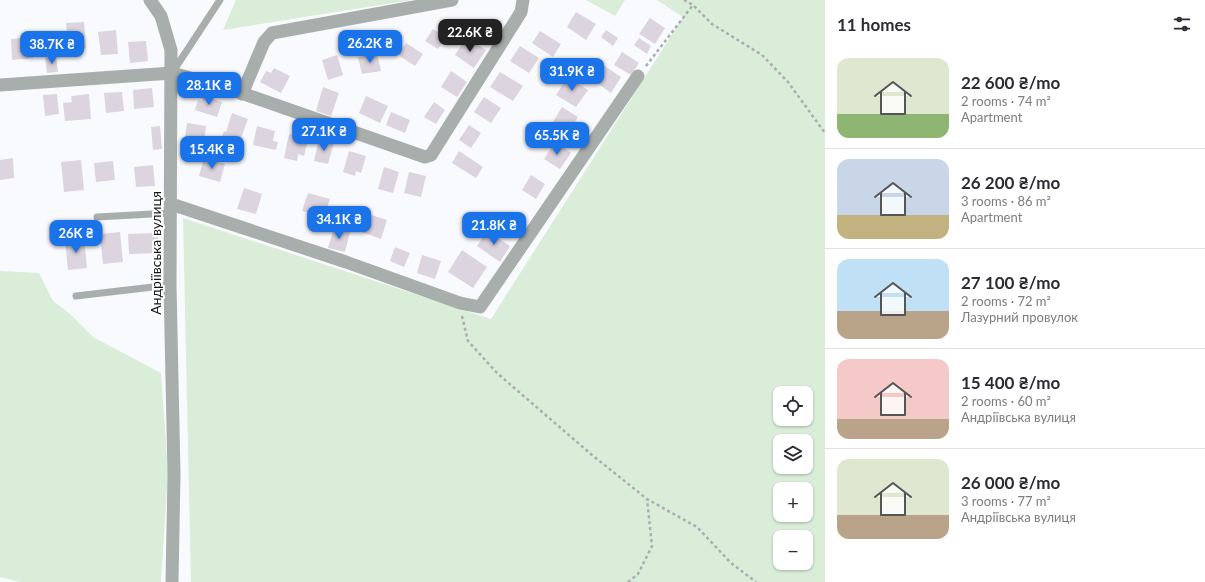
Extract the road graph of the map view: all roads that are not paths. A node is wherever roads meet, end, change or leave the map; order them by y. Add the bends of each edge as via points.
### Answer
1 (150, 0) edge
2 (220, 0) edge
3 (452, 0) edge
4 (523, 0) edge
5 (172, 73) junction
6 (638, 76) road end
7 (0, 84) edge
8 (242, 94) junction
9 (170, 209) junction
10 (97, 217) dead end
11 (170, 285) junction
12 (76, 296) dead end
13 (172, 582) edge

1 - 5 street, Андріївська вулиця via 161,16 171,50
2 - 5 lane
3 - 8 street via 272,33 264,42
4 - 8 street via 521,12 431,155 425,158
5 - 7 street
5 - 8 street
5 - 9 street, Андріївська вулиця
6 - 9 street via 480,307 460,303 346,262
9 - 10 lane
9 - 11 street, Андріївська вулиця
11 - 12 lane
11 - 13 street, Андріївська вулиця via 174,474

